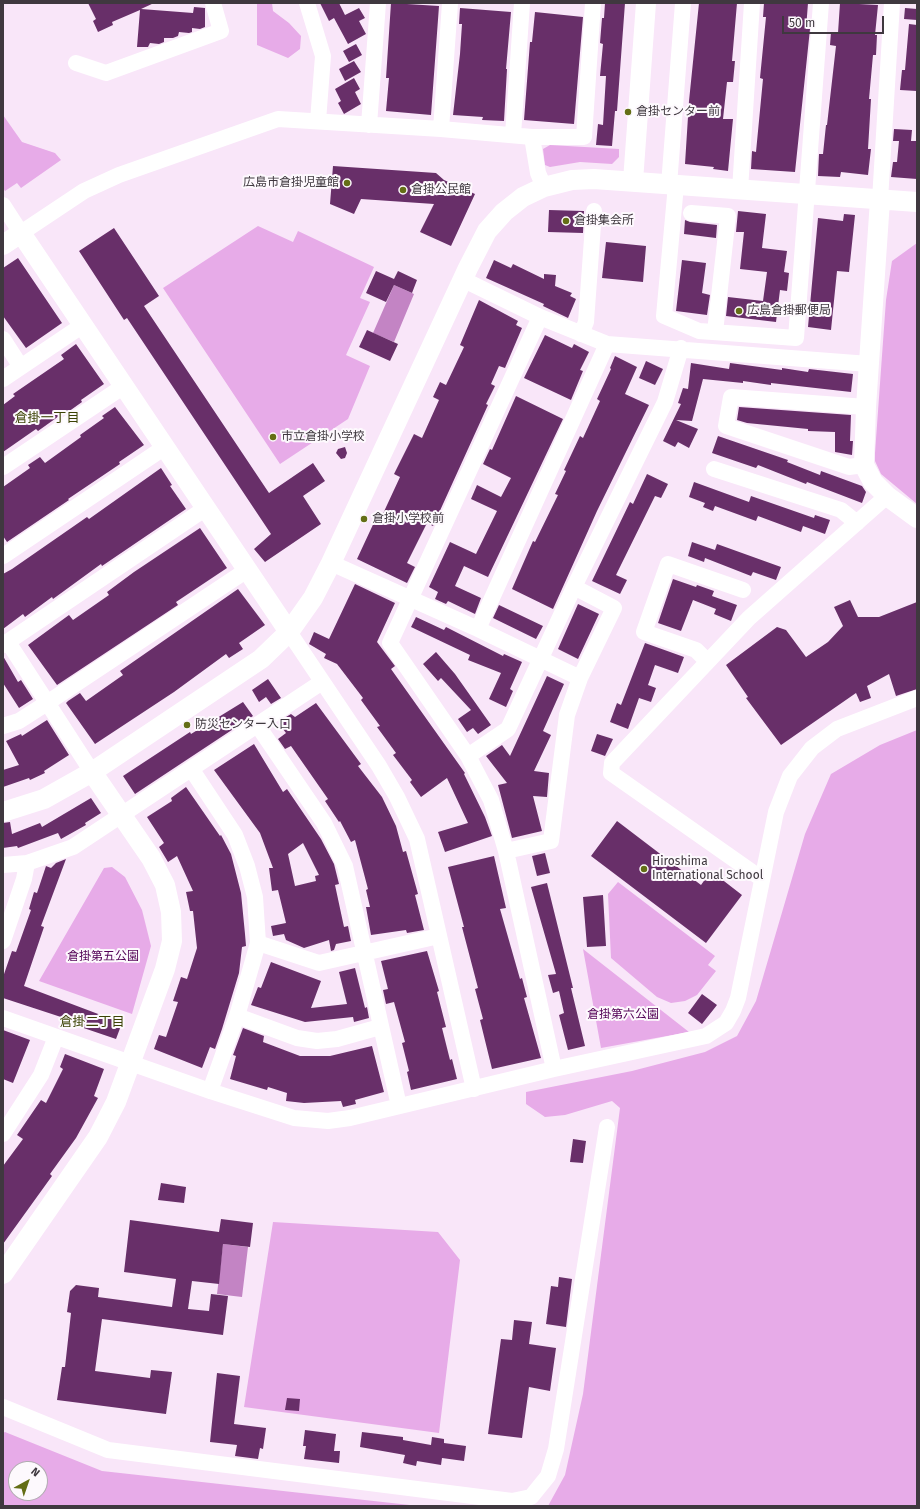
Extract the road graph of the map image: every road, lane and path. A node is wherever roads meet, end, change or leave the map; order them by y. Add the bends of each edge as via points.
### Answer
1 (213, 3) edge
2 (307, 3) edge
3 (378, 3) edge
4 (450, 3) edge
5 (522, 3) edge
6 (593, 3) edge
7 (646, 3) edge
8 (683, 3) edge
9 (752, 3) edge
10 (821, 3) edge
11 (892, 3) edge
12 (76, 63) dead end
13 (318, 121) junction
14 (369, 125) junction
15 (441, 129) junction
16 (513, 135) junction
17 (532, 137) junction
18 (633, 181) junction
19 (673, 185) junction
20 (544, 187) junction
21 (740, 190) junction
22 (808, 195) junction
23 (880, 200) junction
24 (917, 202) edge
25 (3, 205) edge
26 (594, 211) dead end
27 (691, 213) dead end
28 (21, 233) junction
29 (3, 245) edge
30 (462, 279) junction
31 (540, 317) junction
32 (83, 325) junction
33 (715, 332) junction
34 (581, 334) junction
35 (3, 339) edge
36 (607, 344) junction
37 (681, 348) junction
38 (869, 364) junction
39 (21, 367) junction
40 (3, 379) edge
41 (124, 386) junction
42 (866, 407) junction
43 (165, 447) junction
44 (864, 465) junction
45 (3, 466) edge
46 (714, 469) dead end
47 (887, 496) junction
48 (206, 508) junction
49 (917, 518) edge
50 (857, 522) junction
51 (3, 556) edge
52 (331, 563) junction
53 (247, 570) junction
54 (574, 587) junction
55 (743, 590) dead end
56 (410, 598) junction
57 (478, 629) junction
58 (289, 632) junction
59 (6, 644) edge
60 (540, 658) junction
61 (707, 661) junction
62 (580, 678) junction
63 (322, 682) junction
64 (917, 698) edge
65 (47, 703) junction
66 (3, 726) edge
67 (258, 726) junction
68 (468, 756) junction
69 (192, 770) junction
70 (92, 772) junction
71 (3, 812) edge
72 (122, 815) junction
73 (506, 851) junction
74 (27, 863) junction
75 (3, 865) edge
76 (762, 879) junction
77 (439, 936) junction
78 (3, 941) edge
79 (258, 943) junction
80 (365, 953) junction
81 (237, 1016) junction
82 (3, 1018) edge
83 (380, 1027) junction
84 (56, 1037) junction
85 (130, 1063) junction
86 (554, 1069) junction
87 (474, 1089) junction
88 (210, 1091) junction
89 (399, 1106) junction
90 (607, 1127) dead end
91 (3, 1134) edge
92 (3, 1274) edge
93 (3, 1407) edge

1 - 12 street via 221,31 106,73
2 - 13 street via 323,56
3 - 14 street
4 - 15 street
5 - 16 street
6 - 17 street via 584,137
7 - 18 street
8 - 19 street
9 - 21 street
10 - 22 street
11 - 23 street
13 - 14 street
13 - 28 street via 278,119 119,175 84,191
14 - 15 street
15 - 16 street
16 - 17 street
17 - 20 street via 538,173
18 - 19 street
18 - 20 street via 572,180
19 - 21 street
19 - 33 street via 664,316 699,331
20 - 30 street via 523,197 504,212 487,231
21 - 22 street
22 - 23 street
22 - 33 street via 796,338
23 - 24 street
23 - 38 street
25 - 28 street
26 - 34 street via 586,322
27 - 33 street via 728,216
28 - 29 street
28 - 32 street
30 - 31 street
30 - 52 street
31 - 34 street
31 - 56 street
32 - 39 street
32 - 41 street
34 - 36 street
35 - 39 street
36 - 37 street
36 - 57 street
37 - 38 street
37 - 54 street via 665,402
38 - 42 street
39 - 40 street
41 - 43 street
41 - 45 street
42 - 44 street
42 - 44 street via 731,397 726,426 850,467
43 - 48 street
43 - 51 street
44 - 47 street via 873,482
46 - 50 street via 841,510
47 - 49 street
47 - 50 street
48 - 53 street
48 - 59 street
50 - 61 street via 748,618
52 - 56 street
52 - 58 street via 313,598
53 - 58 street
53 - 65 street
54 - 60 street
54 - 62 street via 614,608
55 - 61 street via 668,564 644,632 696,650
56 - 57 street
56 - 68 street via 390,643
57 - 60 street
58 - 63 street
58 - 70 street via 261,659
59 - 65 street
60 - 62 street
60 - 68 street via 508,729
61 - 76 street via 612,763 611,773
62 - 73 street via 567,715 551,841
63 - 67 street
63 - 77 street via 398,797 417,839
64 - 76 street via 837,729 812,748 790,776 776,812
65 - 66 street via 19,721
65 - 70 street
67 - 69 street
67 - 80 street via 324,824 345,866
68 - 73 street via 491,800
69 - 72 street
69 - 79 street via 238,842 255,897
70 - 71 street via 44,799
70 - 72 street
72 - 74 street via 73,847
72 - 85 street via 151,858 165,885 171,912 172,941 165,969
73 - 86 street
74 - 75 street
74 - 78 street
76 - 86 street via 738,998 726,1022 706,1036
77 - 80 street
77 - 87 street
79 - 80 street via 319,963
79 - 81 street
80 - 83 street
81 - 83 street via 297,1038 317,1041
81 - 88 street
82 - 84 street
83 - 89 street
84 - 85 street
84 - 91 street via 41,1075
85 - 88 street
85 - 92 street via 116,1102 98,1137
86 - 87 street
87 - 89 street
88 - 89 street via 294,1118 328,1121
90 - 93 street via 556,1449 548,1476 531,1497 512,1501 108,1450

